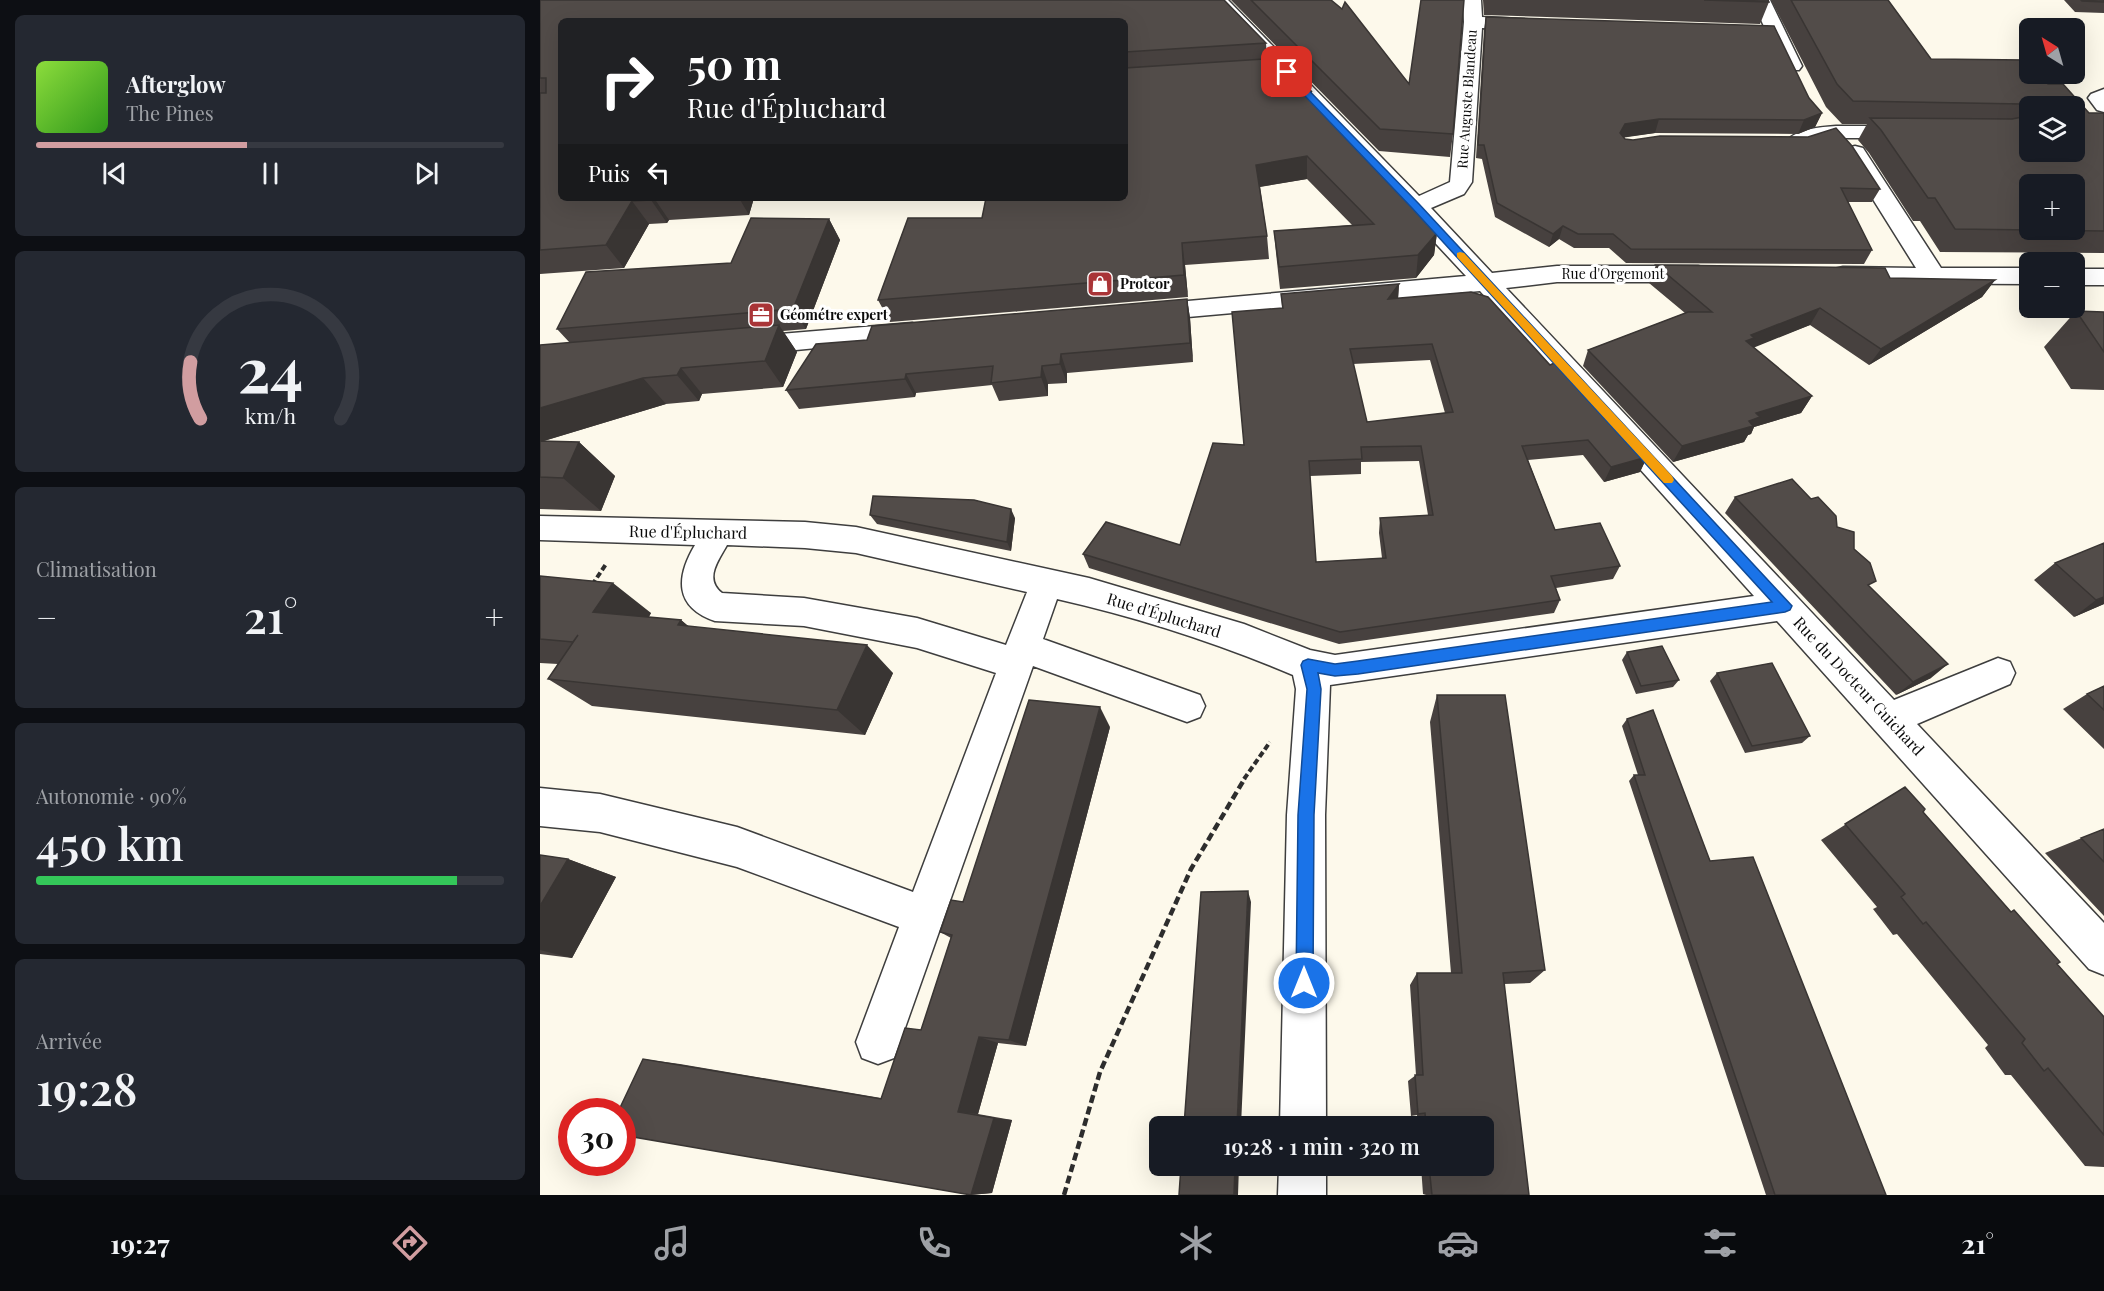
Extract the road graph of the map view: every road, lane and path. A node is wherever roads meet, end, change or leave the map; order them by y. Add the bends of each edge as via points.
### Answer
1 (1218, 0) edge
2 (1472, 0) edge
3 (1761, 0) edge
4 (1473, 22) junction
5 (1545, 25) edge
6 (1754, 31) edge
7 (1775, 32) junction
8 (1800, 81) edge
9 (2104, 95) edge
10 (2104, 106) edge
11 (1829, 124) junction
12 (1926, 132) edge
13 (1778, 142) edge
14 (1416, 206) junction
15 (1723, 274) edge
16 (1815, 274) edge
17 (1933, 275) junction
18 (2019, 276) edge
19 (2085, 277) edge
20 (2104, 277) edge
21 (1484, 282) junction
22 (1117, 315) edge
23 (940, 330) edge
24 (717, 349) edge
25 (540, 528) edge
26 (719, 532) junction
27 (607, 563) dead end
28 (1047, 582) junction
29 (588, 592) edge
30 (1785, 606) junction
31 (1020, 656) junction
32 (1308, 665) junction
33 (1998, 673) dead end
34 (1187, 706) dead end
35 (1889, 719) junction
36 (1276, 733) dead end
37 (540, 807) edge
38 (924, 916) junction
39 (2104, 954) edge
40 (878, 1042) dead end
41 (1303, 1116) edge
42 (1303, 1176) edge
43 (1064, 1195) edge
44 (1302, 1195) edge

1 - 14 street, Rue du Docteur Guichard via 1263,45 1276,73
2 - 4 street, Rue Auguste Blandeau
3 - 7 street
4 - 5 street
4 - 14 street, Rue Auguste Blandeau via 1461,182 1456,189
6 - 7 street
7 - 8 street
9 - 10 street via 2098,98
11 - 12 street
11 - 13 street via 1801,142
11 - 17 street via 1856,154
14 - 21 street, Rue du Docteur Guichard
15 - 21 street, Rue d'Orgemont via 1557,274
16 - 17 street
17 - 18 street
19 - 20 street
21 - 22 street, Rue d'Orgemont
21 - 30 street, Rue du Docteur Guichard
23 - 24 street
25 - 26 street, Rue d'Épluchard
26 - 28 street, Rue d'Épluchard via 856,540
26 - 31 street via 696,578 696,588 703,599 715,607 815,614
27 - 29 path
28 - 31 street
28 - 32 street, Rue d'Épluchard via 1244,639
30 - 32 street, Rue d'Épluchard via 1335,670
30 - 35 street, Rue du Docteur Guichard
31 - 34 street
31 - 38 street
32 - 41 street via 1314,689 1306,815
33 - 35 street
35 - 39 street, Rue du Docteur Guichard
36 - 43 path via 1237,789 1191,869 1100,1072
37 - 38 street via 600,813 737,847
38 - 40 street
42 - 44 street

